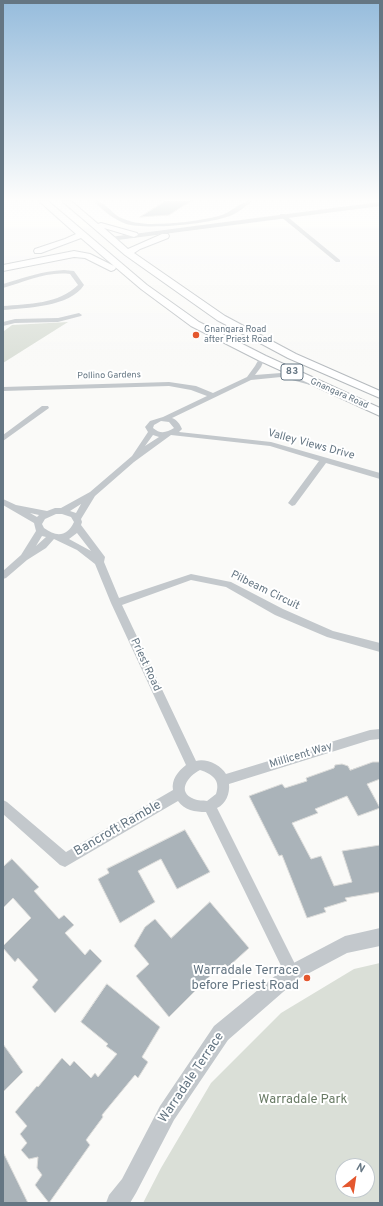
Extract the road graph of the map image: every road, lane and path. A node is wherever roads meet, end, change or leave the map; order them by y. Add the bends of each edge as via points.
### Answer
1 (19, 257) edge
2 (43, 257) edge
3 (53, 257) edge
4 (89, 257) edge
5 (109, 257) edge
6 (134, 257) edge
7 (333, 257) edge
8 (338, 261) dead end
9 (3, 262) edge
10 (3, 268) edge
11 (3, 286) edge
12 (144, 287) junction
13 (29, 306) junction
14 (3, 308) edge
15 (79, 315) dead end
16 (27, 321) junction
17 (3, 324) edge
18 (262, 358) junction
19 (249, 378) junction
20 (318, 385) junction
21 (3, 389) edge
22 (380, 395) edge
23 (214, 396) junction
24 (45, 408) dead end
25 (186, 409) junction
26 (380, 412) edge
27 (165, 419) junction
28 (173, 430) junction
29 (152, 431) junction
30 (3, 439) edge
31 (324, 459) junction
32 (131, 460) junction
33 (380, 476) edge
34 (92, 494) junction
35 (3, 502) edge
36 (292, 503) dead end
37 (12, 506) junction
38 (63, 511) junction
39 (48, 514) junction
40 (38, 522) junction
41 (77, 522) junction
42 (40, 532) junction
43 (55, 537) junction
44 (24, 558) junction
45 (99, 562) junction
46 (3, 576) edge
47 (116, 603) junction
48 (380, 648) edge
49 (380, 734) edge
50 (193, 767) junction
51 (223, 780) junction
52 (180, 793) junction
53 (3, 806) edge
54 (209, 806) junction
55 (380, 937) edge
56 (292, 973) junction
57 (117, 1203) edge

1 - 9 main road
2 - 10 main road, 83
3 - 10 main road, 83
4 - 12 main road, 83 via 106,264 125,278
5 - 12 main road, Gnangara Road
6 - 22 main road, Gnangara Road / 83 via 221,318 292,356
7 - 8 street
11 - 13 street via 65,271 72,272 80,281 80,287 66,296 42,305
12 - 18 main road, Gnangara Road / 83 via 205,330
13 - 14 street
13 - 16 street
15 - 16 street via 58,320
16 - 17 street
18 - 19 street
18 - 20 main road, Gnangara Road / 83
19 - 20 street via 281,375
19 - 23 street
20 - 26 main road, Gnangara Road / 83
21 - 23 street, Pollino Gardens via 169,384 193,388
23 - 25 street
24 - 30 street
25 - 27 street
25 - 28 street
27 - 28 street
27 - 29 street via 151,423 149,429
28 - 29 street via 155,434
28 - 31 street, Valley Views Drive via 271,444
28 - 32 street
29 - 32 street
31 - 33 street, Valley Views Drive
31 - 36 street
32 - 34 street
34 - 38 street
34 - 41 street
35 - 37 street
37 - 39 street
37 - 40 street
38 - 39 street
38 - 41 street via 70,513
39 - 40 street
40 - 42 street
41 - 43 street via 71,533
41 - 45 street, Priest Road via 100,557
42 - 43 street
42 - 44 street
43 - 44 street
43 - 45 street via 80,548
44 - 46 street
45 - 47 street, Priest Road
47 - 48 street, Pilbeam Circuit via 191,577 228,584 279,612 331,634
47 - 50 street, Priest Road
49 - 51 street, Millicent Way
50 - 51 street via 200,765 214,769
50 - 52 street via 180,778
51 - 54 street via 225,788 222,795 217,802
52 - 53 street, Bancroft Ramble via 65,860
52 - 54 street via 192,805
54 - 56 street
55 - 56 street, Warradale Terrace via 345,945
56 - 57 street, Warradale Terrace via 221,1033 167,1113 129,1186

